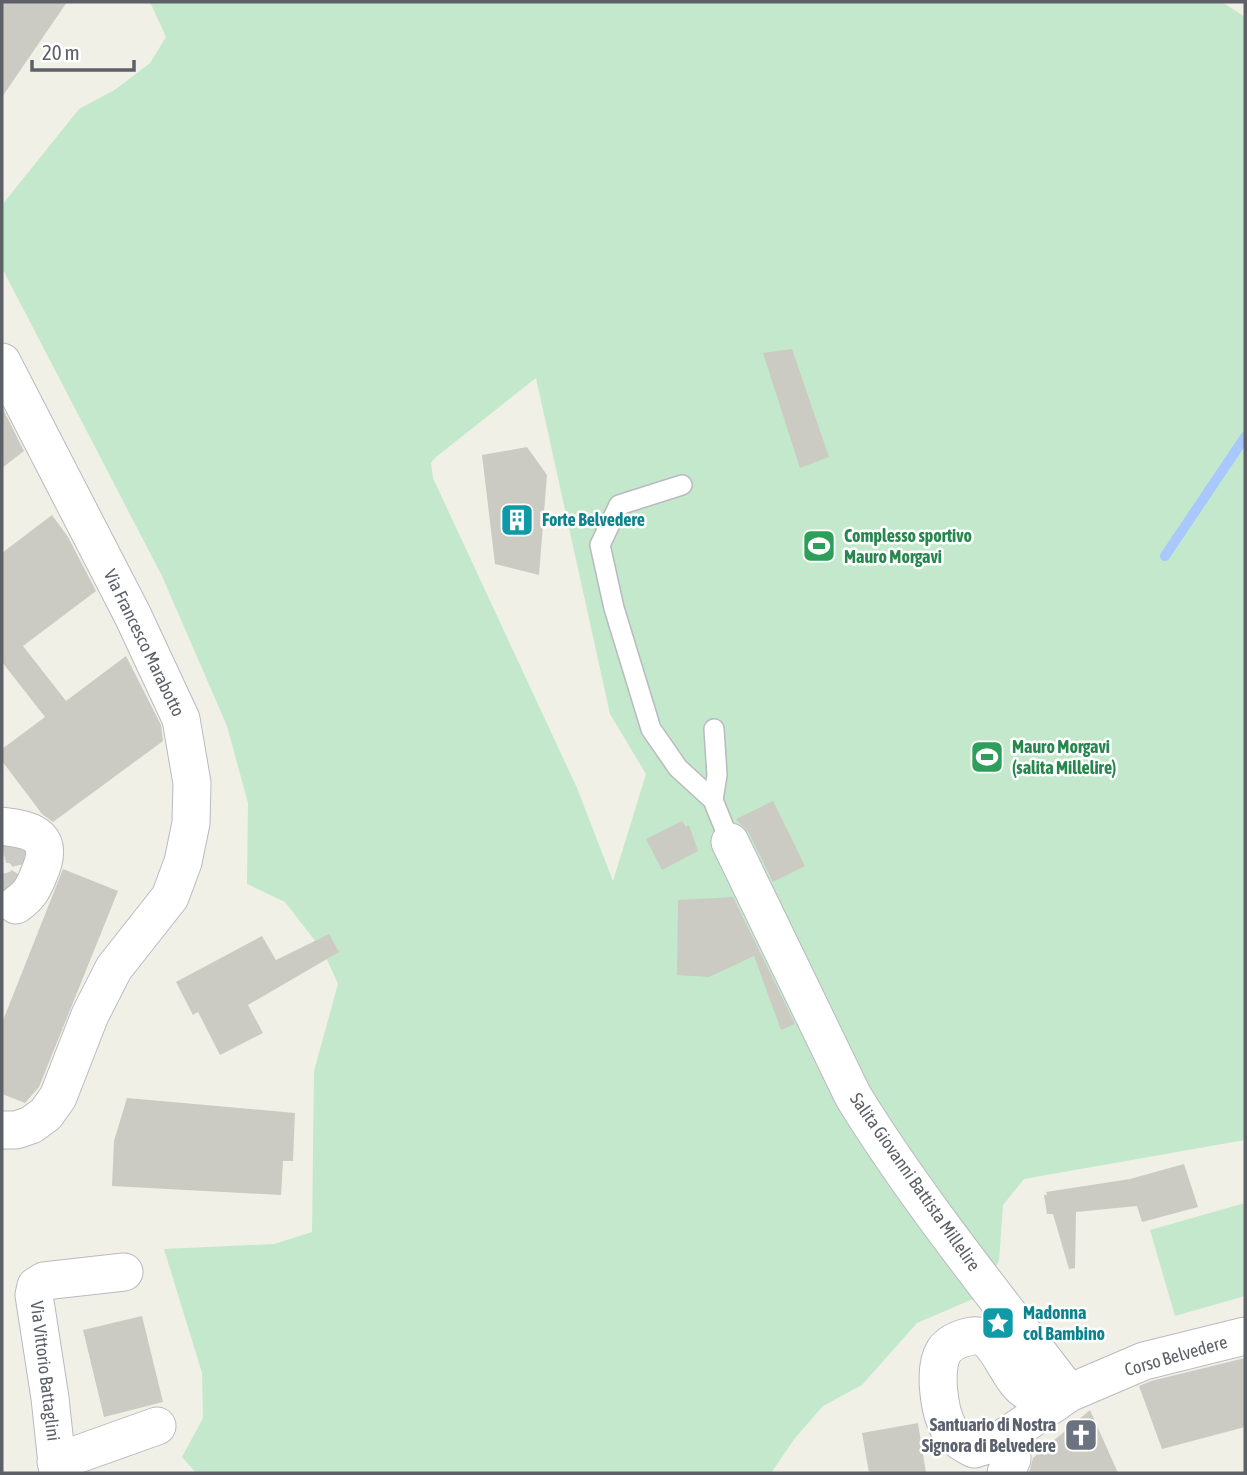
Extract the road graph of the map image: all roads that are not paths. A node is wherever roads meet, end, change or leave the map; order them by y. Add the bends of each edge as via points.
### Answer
1 (2, 362) edge
2 (682, 485) dead end
3 (714, 729) dead end
4 (713, 800) junction
5 (2, 826) edge
6 (730, 842) joint
7 (16, 905) dead end
8 (2, 1130) edge
9 (124, 1272) dead end
10 (1245, 1336) edge
11 (1069, 1392) junction
12 (157, 1426) dead end
13 (1009, 1455) edge
14 (57, 1467) edge

1 - 8 street, Via Francesco Marabotto via 181,719 192,783 191,823 170,897 114,968 90,1014 58,1097 46,1114 31,1125
2 - 4 lane via 620,505 600,545 651,729 678,768
3 - 4 lane via 717,775
4 - 6 lane
5 - 7 street via 37,834 47,851 33,889
6 - 11 street, Salita Giovanni Battista Millelire via 859,1105 933,1214
9 - 14 street, Via Vittorio Battaglini via 44,1280 36,1286
10 - 11 street, Corso Belvedere via 1144,1361
11 - 13 street
11 - 13 street via 1031,1393 993,1345 975,1335 945,1349 938,1378 948,1428 974,1449 997,1442
12 - 14 street, Via Vittorio Battaglini

